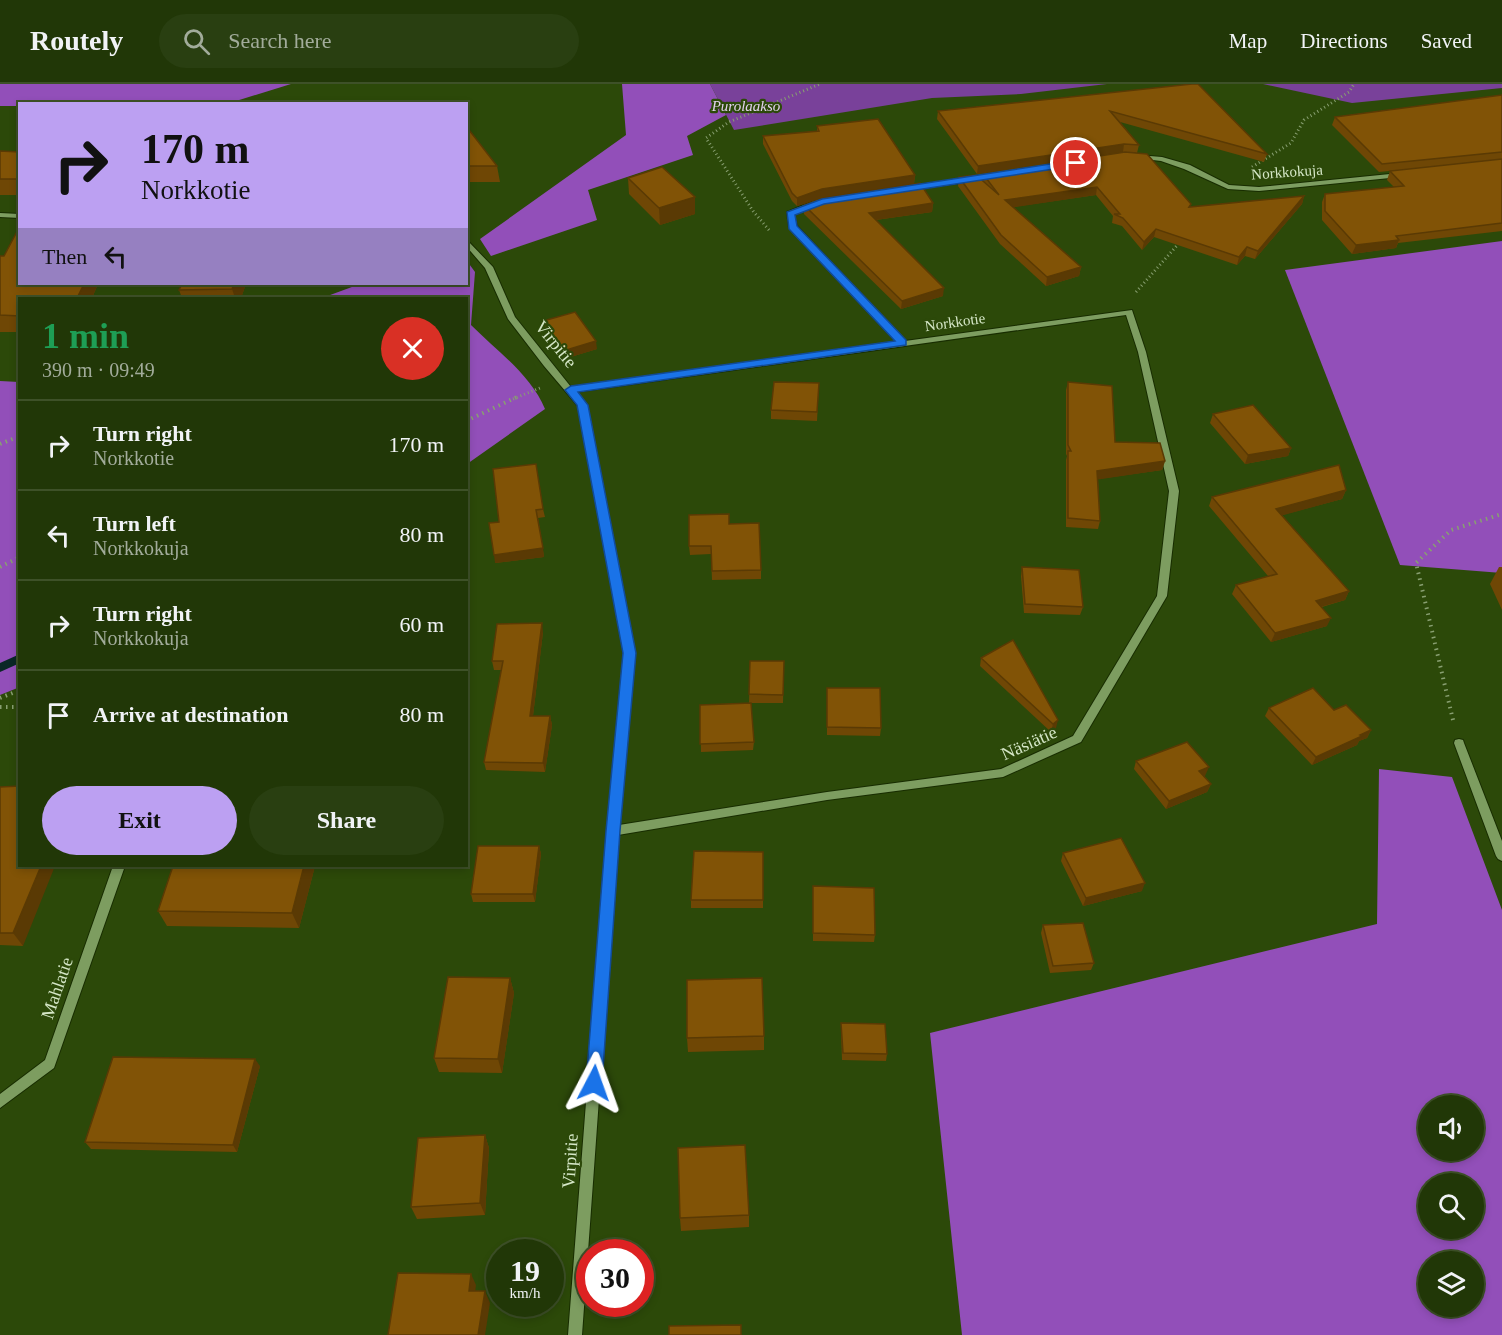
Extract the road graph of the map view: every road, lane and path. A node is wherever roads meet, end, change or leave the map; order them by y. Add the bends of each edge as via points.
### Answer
1 (820, 84) edge
2 (1354, 84) edge
3 (1133, 157) edge
4 (1007, 174) edge
5 (1407, 174) edge
6 (1228, 187) junction
7 (903, 189) edge
8 (822, 202) edge
9 (753, 211) dead end
10 (0, 215) edge
11 (18, 216) edge
12 (1184, 237) edge
13 (468, 243) edge
14 (1129, 312) junction
15 (902, 343) junction
16 (561, 380) junction
17 (571, 390) junction
18 (468, 420) edge
19 (18, 436) edge
20 (0, 444) edge
21 (1502, 514) edge
22 (18, 558) edge
23 (0, 567) edge
24 (18, 691) edge
25 (0, 698) edge
26 (0, 707) edge
27 (18, 707) edge
28 (1459, 743) joint
29 (613, 831) junction
30 (1502, 856) edge
31 (119, 867) edge
32 (0, 1102) edge
33 (575, 1335) edge

1 - 9 path via 729,122 706,138
2 - 6 path via 1349,92 1304,120 1291,143 1248,169
3 - 6 street, Norkkokuja via 1179,164
4 - 7 street
5 - 6 street, Norkkokuja via 1259,189
8 - 15 street via 790,214 793,227
10 - 11 street
12 - 14 path via 1133,296
13 - 16 street, Virpitie via 489,267 511,317
14 - 15 street, Norkkotie
14 - 29 street, Näsiätie via 1174,491 1162,596 1077,739 1003,773 827,796
15 - 17 street, Norkkotie
16 - 17 street, Virpitie
16 - 18 path
17 - 29 street, Virpitie via 582,405 630,653
19 - 20 path
21 - 28 path via 1450,530 1416,563
22 - 23 path
24 - 25 path
26 - 27 path
28 - 30 street
29 - 33 street, Virpitie
31 - 32 street, Mahlatie via 50,1064

